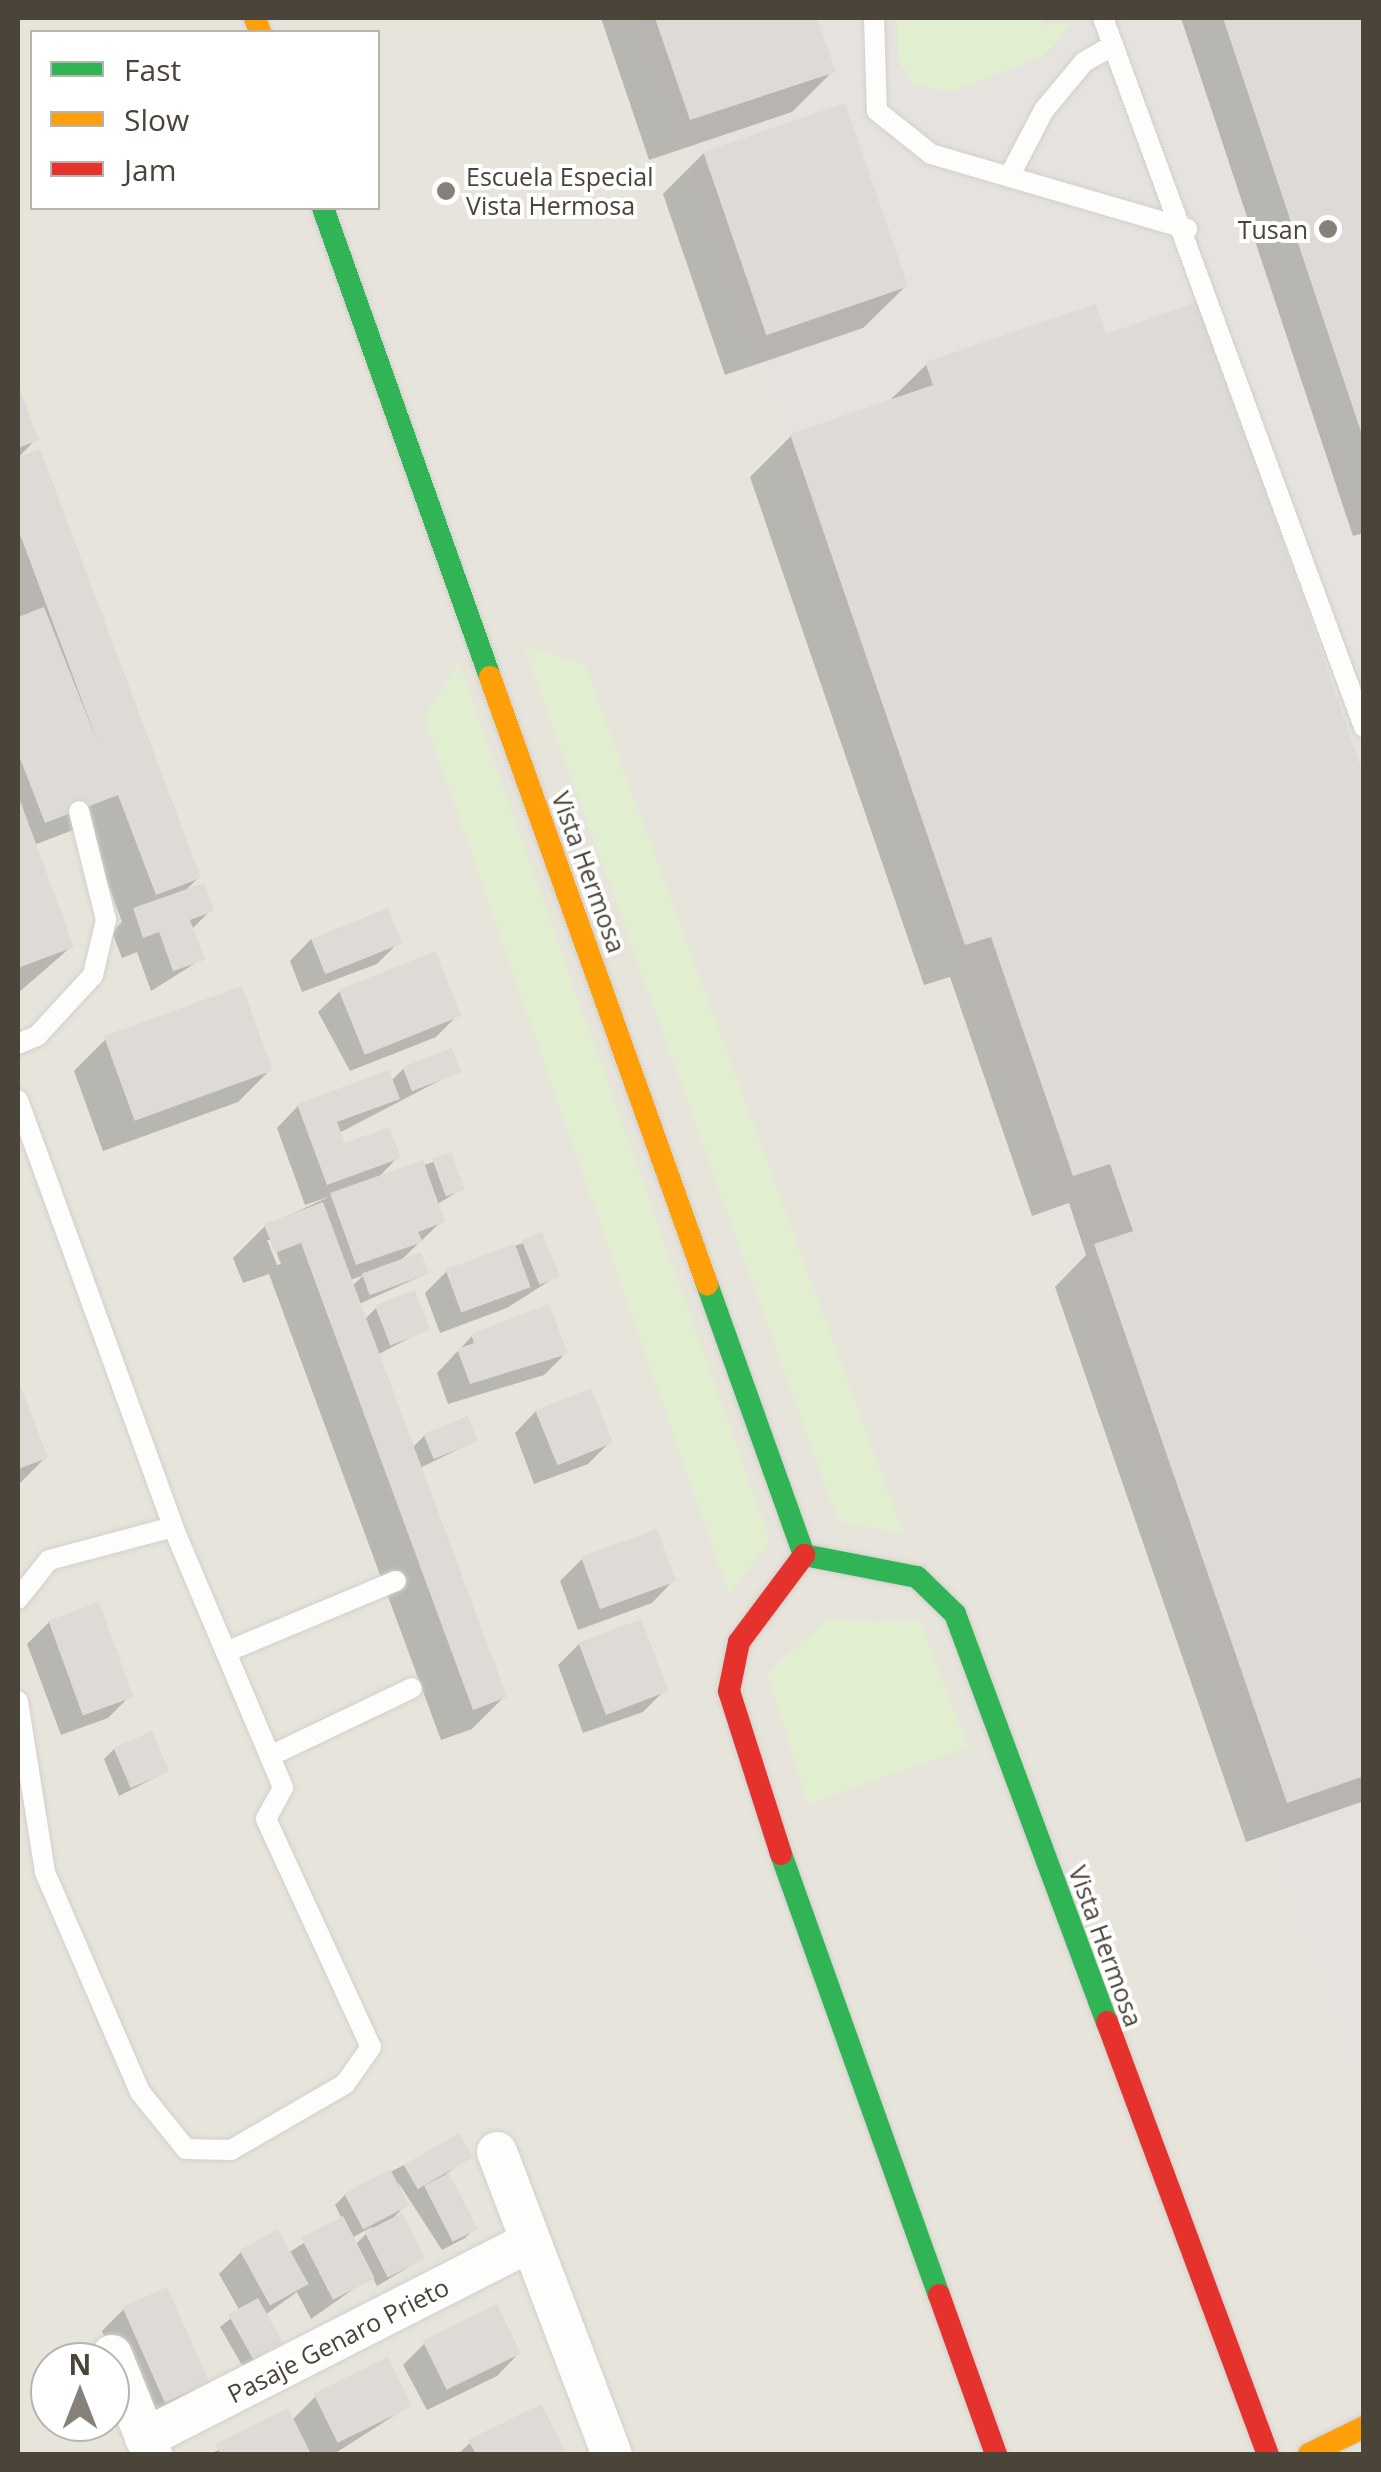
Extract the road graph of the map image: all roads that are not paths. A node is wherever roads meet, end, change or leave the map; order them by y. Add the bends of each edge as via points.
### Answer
1 (874, 18) edge
2 (1103, 18) edge
3 (1114, 44) junction
4 (1010, 175) junction
5 (323, 210) edge
6 (1188, 229) junction
7 (1364, 728) edge
8 (78, 810) dead end
9 (18, 1044) edge
10 (18, 1100) edge
11 (173, 1526) junction
12 (804, 1554) junction
13 (902, 1572) junction
14 (396, 1581) dead end
15 (848, 1588) dead end
16 (18, 1599) edge
17 (794, 1605) dead end
18 (754, 1618) junction
19 (226, 1652) junction
20 (412, 1688) dead end
21 (18, 1701) edge
22 (270, 1756) junction
23 (497, 2152) dead end
24 (531, 2241) junction
25 (130, 2400) edge
26 (1364, 2427) edge
27 (148, 2446) edge
28 (612, 2454) edge
29 (996, 2454) edge
30 (1268, 2454) edge
31 (1309, 2454) edge

1 - 4 lane via 876,111 932,154
2 - 3 lane
3 - 4 lane via 1084,62 1044,110
3 - 6 lane
4 - 6 lane
5 - 12 street, Vista Hermosa
6 - 7 lane
8 - 9 lane via 106,920 93,975 37,1036
10 - 11 lane
11 - 16 lane via 49,1560
11 - 19 lane
12 - 13 street, Vista Hermosa
12 - 18 street
13 - 15 street
13 - 30 street, Vista Hermosa via 931,1585 955,1614
14 - 19 lane
17 - 18 street
18 - 29 street via 730,1666 735,1724
19 - 22 lane
20 - 22 lane
21 - 22 lane via 44,1872 140,2092 186,2149 231,2150 345,2084 371,2047 266,1819 283,1788
23 - 24 street
24 - 27 street, Pasaje Genaro Prieto
24 - 28 street
25 - 27 street
26 - 31 street

